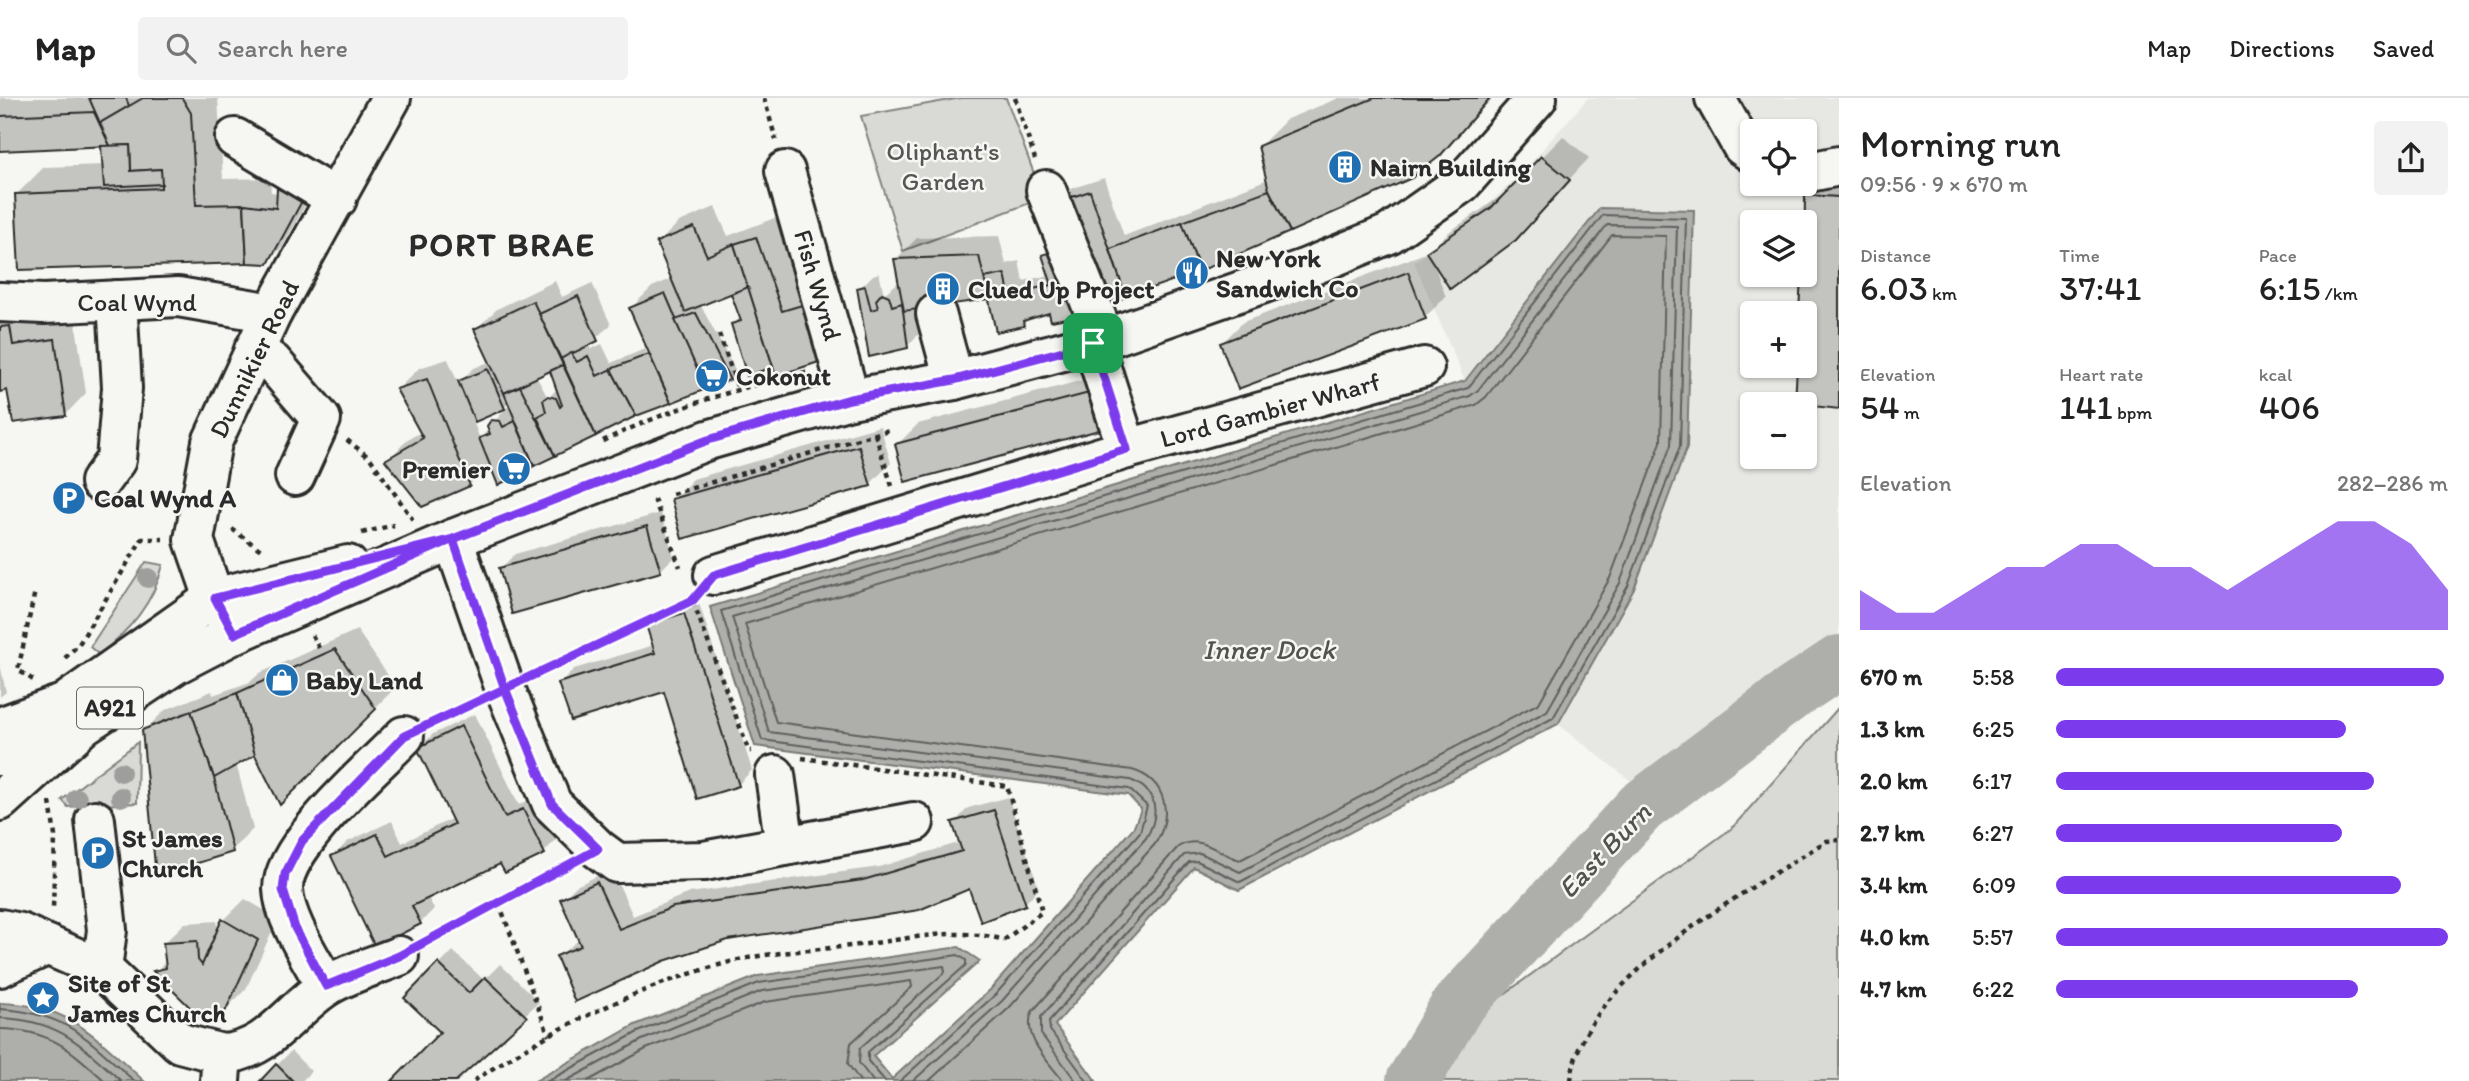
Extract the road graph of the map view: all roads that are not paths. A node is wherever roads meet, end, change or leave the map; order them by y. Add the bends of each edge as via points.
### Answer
1 (391, 98) edge
2 (1537, 98) edge
3 (1715, 98) edge
4 (235, 138) dead end
5 (1740, 142) edge
6 (1839, 166) edge
7 (1817, 170) edge
8 (785, 171) dead end
9 (1046, 190) road end
10 (337, 199) junction
11 (117, 300) junction
12 (0, 302) edge
13 (272, 313) junction
14 (936, 314) dead end
15 (1099, 341) junction
16 (254, 350) junction
17 (1424, 367) dead end
18 (954, 380) junction
19 (850, 399) junction
20 (1127, 449) junction
21 (295, 476) dead end
22 (100, 482) dead end
23 (453, 539) junction
24 (714, 575) road end
25 (215, 598) junction
26 (234, 634) junction
27 (50, 695) junction
28 (0, 727) edge
29 (404, 736) road end
30 (0, 756) edge
31 (775, 775) dead end
32 (0, 802) edge
33 (94, 820) dead end
34 (914, 822) dead end
35 (785, 846) junction
36 (0, 929) edge
37 (48, 946) junction
38 (399, 956) road end
39 (0, 967) edge
40 (102, 969) junction
41 (326, 986) junction
42 (221, 1068) edge

1 - 10 street, Dunnikier Road
2 - 15 street, A921 via 1462,183 1389,234
3 - 5 street
4 - 10 street
6 - 7 street
8 - 19 street, Fish Wynd
9 - 15 street
10 - 13 street, Dunnikier Road
11 - 12 street, Coal Wynd
11 - 13 street, Coal Wynd via 178,297
11 - 22 street via 122,388 116,460
13 - 16 street, Dunnikier Road
14 - 18 street
15 - 18 street, A921
15 - 20 street
16 - 21 street via 272,363 321,419
16 - 25 street, Dunnikier Road via 212,442 194,540
17 - 20 street, Lord Gambier Wharf
18 - 19 street, A921
19 - 23 street, A921 via 708,440
20 - 24 street, Lord Gambier Wharf
23 - 25 street, A921
23 - 26 street, A921
23 - 35 street via 504,686 552,804 598,849 617,863 704,861
25 - 26 street
25 - 27 street, A921
26 - 32 street, A921 via 176,664 84,725
27 - 28 street
27 - 30 street, A921
29 - 41 street via 302,841 285,874 283,890 295,928
31 - 35 street
33 - 40 street via 107,930
34 - 35 street
36 - 37 street
37 - 39 street
37 - 40 street
38 - 41 street
40 - 42 street via 180,1043
41 - 42 street via 272,1036

